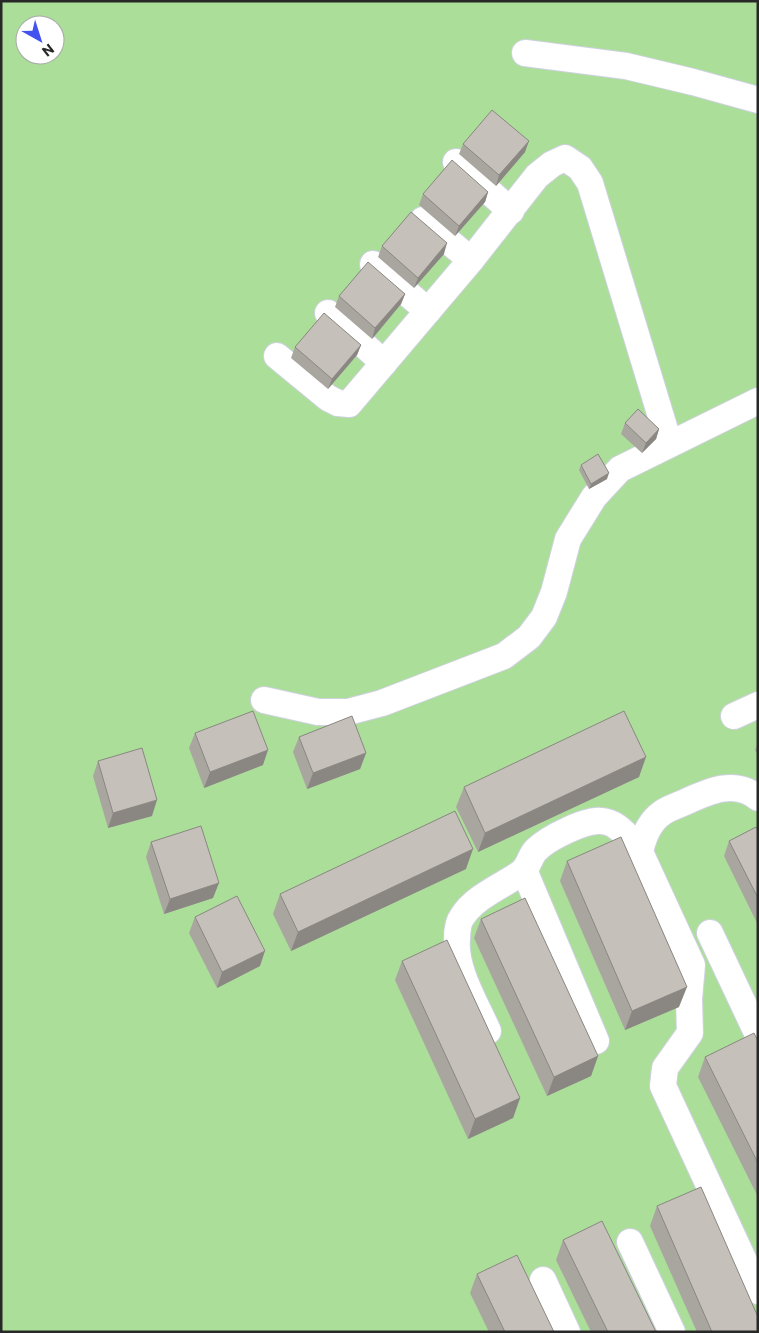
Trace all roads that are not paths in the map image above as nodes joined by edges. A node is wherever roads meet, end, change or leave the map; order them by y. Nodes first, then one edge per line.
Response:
1 (526, 53) dead end
2 (758, 100) edge
3 (456, 162) edge
4 (511, 210) junction
5 (423, 220) edge
6 (471, 260) junction
7 (373, 264) edge
8 (428, 311) junction
9 (328, 313) dead end
10 (277, 356) dead end
11 (384, 363) junction
12 (758, 401) edge
13 (669, 443) junction
14 (264, 700) dead end
15 (758, 705) edge
16 (734, 716) dead end
17 (758, 798) edge
18 (640, 852) junction
19 (524, 870) junction
20 (710, 933) dead end
21 (758, 1035) edge
22 (596, 1041) dead end
23 (497, 1051) edge
24 (630, 1242) dead end
25 (543, 1280) dead end
26 (758, 1291) edge
27 (566, 1332) edge
28 (672, 1332) edge

1 - 2 street
3 - 4 street
4 - 6 street
4 - 13 street
5 - 6 street
6 - 8 street
7 - 8 street
8 - 11 street
9 - 11 street
10 - 11 street
12 - 13 street
13 - 14 street
15 - 16 street
17 - 18 street
18 - 19 street
18 - 26 street
19 - 22 street
19 - 23 street
20 - 21 street
24 - 28 street
25 - 27 street

